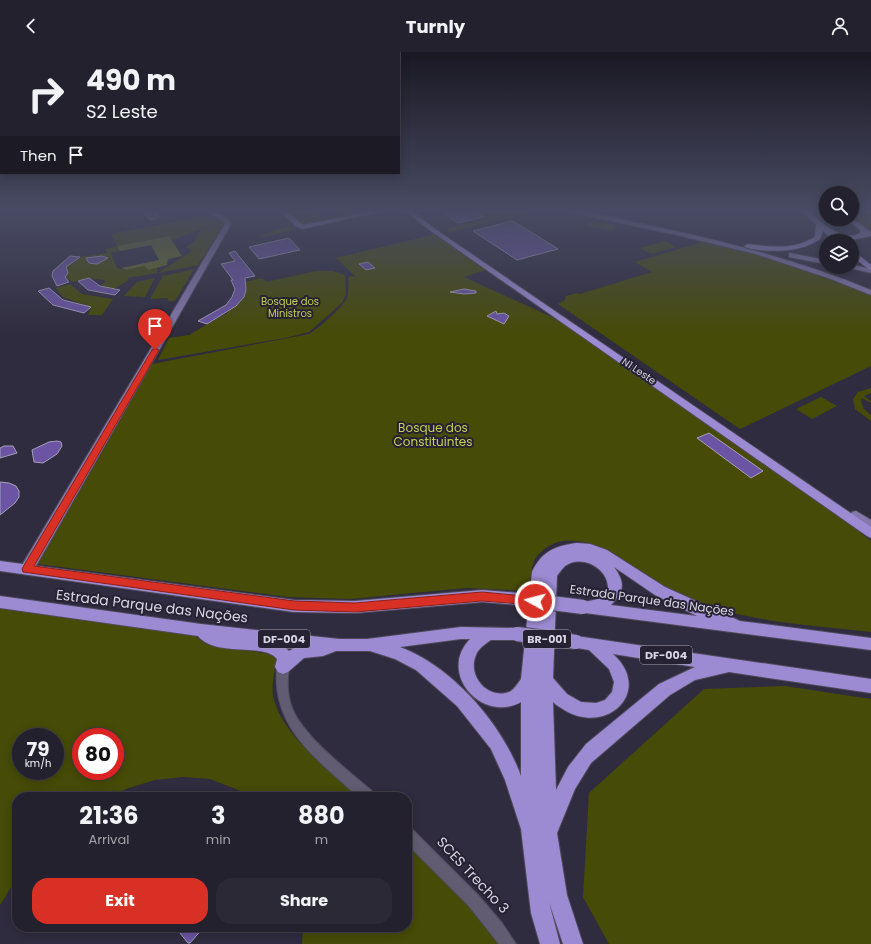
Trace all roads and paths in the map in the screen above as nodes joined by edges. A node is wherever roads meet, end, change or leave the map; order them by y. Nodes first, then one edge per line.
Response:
1 (212, 252) edge
2 (465, 252) edge
3 (472, 252) edge
4 (753, 252) edge
5 (775, 252) edge
6 (859, 259) edge
7 (819, 261) edge
8 (859, 268) edge
9 (870, 269) edge
10 (871, 293) edge
11 (852, 516) junction
12 (871, 525) edge
13 (871, 532) edge
14 (0, 566) edge
15 (27, 569) junction
16 (0, 602) edge
17 (584, 607) junction
18 (741, 628) junction
19 (202, 630) junction
20 (489, 633) junction
21 (871, 644) edge
22 (339, 645) junction
23 (367, 645) junction
24 (593, 645) junction
25 (739, 665) junction
26 (283, 667) junction
27 (537, 680) junction
28 (871, 686) edge
29 (363, 792) edge
30 (539, 833) junction
31 (412, 839) edge
32 (508, 944) edge
33 (550, 944) edge
34 (573, 944) edge

1 - 15 main road
2 - 11 highway, N1 Leste
3 - 11 highway, N1 Leste
4 - 10 main road
5 - 7 main road
6 - 9 highway
8 - 9 main road
11 - 12 main road, N1 Leste
11 - 13 highway
14 - 15 highway, Estrada Parque das Nações
15 - 17 highway, Estrada Parque das Nações, bridge
16 - 19 highway, Estrada Parque das Nações / DF-004
17 - 18 highway, Estrada Parque das Nações
17 - 27 highway, BR-001
18 - 21 highway, Estrada Parque das Nações
18 - 27 highway, BR-001
19 - 22 highway, Estrada Parque das Nações / DF-004
19 - 26 highway
20 - 23 highway, Estrada Parque das Nações / DF-004
20 - 24 highway, Estrada Parque das Nações / DF-004, bridge
20 - 27 highway
22 - 23 highway, Estrada Parque das Nações / DF-004
22 - 26 highway
23 - 30 highway, BR-001
24 - 25 highway, Estrada Parque das Nações / DF-004
24 - 27 highway
25 - 28 highway, Estrada Parque das Nações / DF-004
25 - 30 highway, BR-001
26 - 29 street
27 - 30 highway, BR-001
30 - 33 highway, BR-001
30 - 34 highway, BR-001
31 - 32 street, SCES Trecho 3

